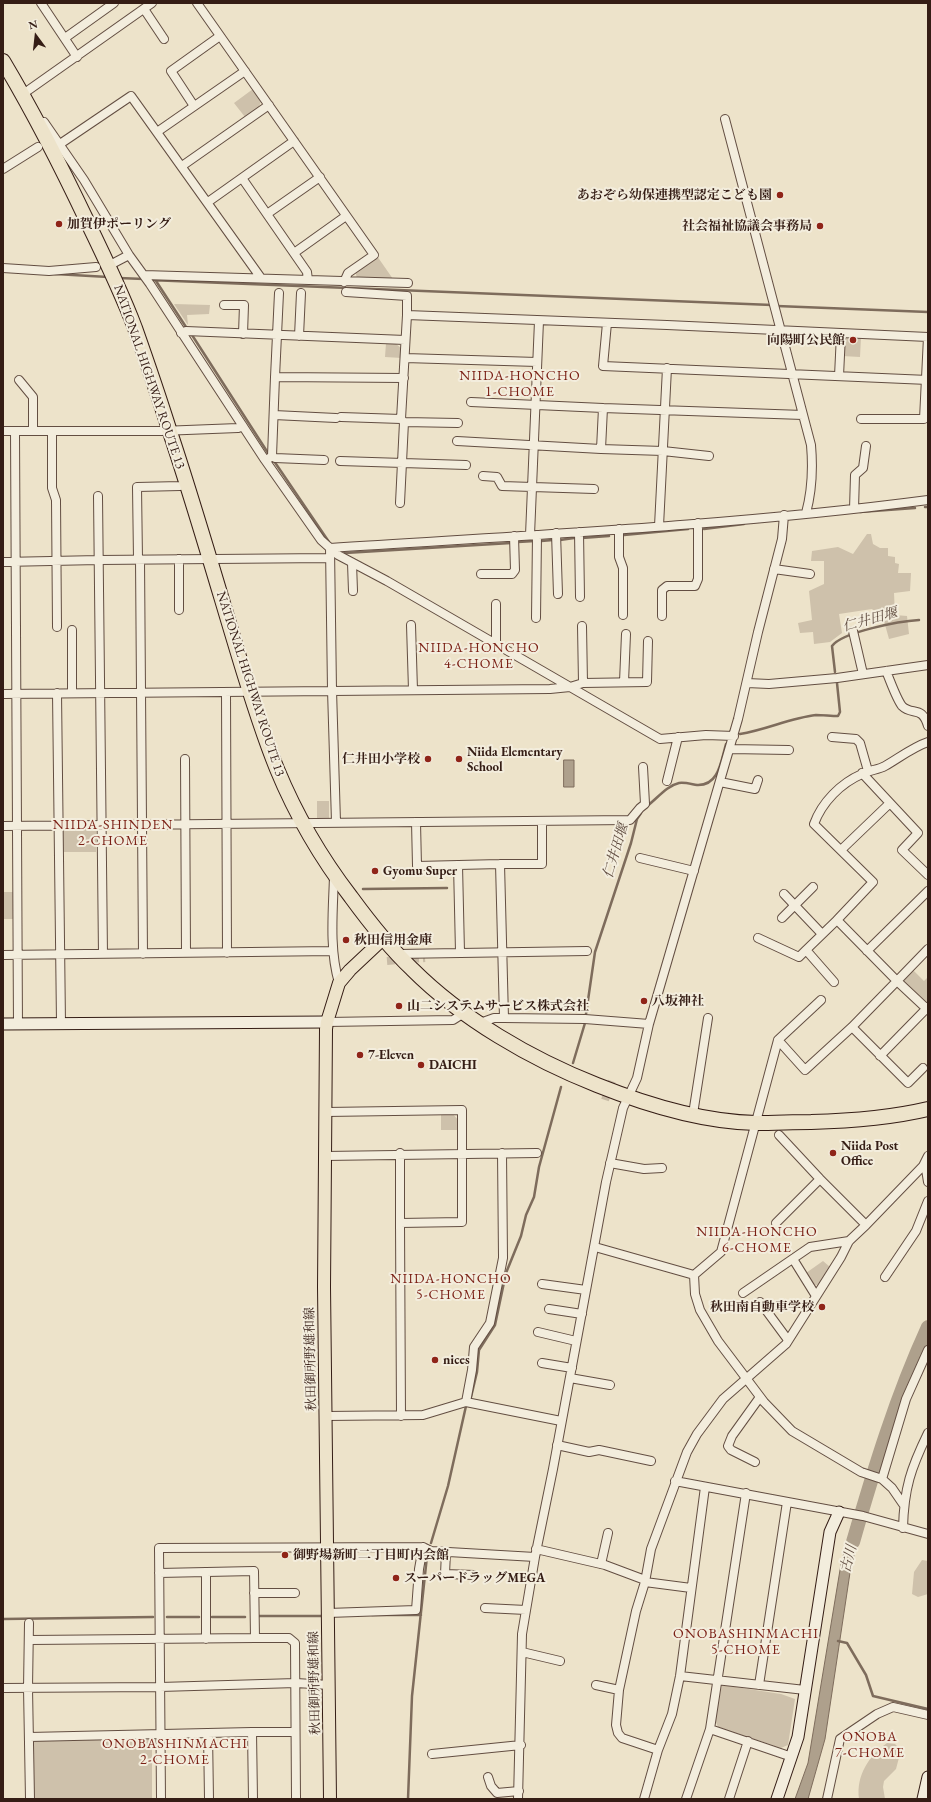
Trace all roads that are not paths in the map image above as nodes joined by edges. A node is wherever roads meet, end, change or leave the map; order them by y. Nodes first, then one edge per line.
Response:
1 (41, 3) edge
2 (114, 3) edge
3 (152, 3) edge
4 (197, 3) edge
5 (144, 9) junction
6 (220, 36) junction
7 (65, 38) junction
8 (164, 39) dead end
9 (77, 57) junction
10 (3, 61) edge
11 (245, 70) junction
12 (23, 94) junction
13 (269, 105) junction
14 (194, 106) junction
15 (725, 119) dead end
16 (157, 132) junction
17 (294, 141) junction
18 (60, 144) junction
19 (38, 147) dead end
20 (182, 166) junction
21 (3, 169) edge
22 (320, 177) junction
23 (242, 178) junction
24 (208, 202) junction
25 (267, 214) junction
26 (346, 216) junction
27 (294, 253) junction
28 (129, 255) junction
29 (3, 268) edge
30 (108, 272) junction
31 (144, 275) junction
32 (261, 278) junction
33 (308, 280) junction
34 (344, 282) junction
35 (408, 283) dead end
36 (346, 292) dead end
37 (279, 293) dead end
38 (301, 293) dead end
39 (224, 306) dead end
40 (407, 315) junction
41 (539, 321) junction
42 (607, 323) junction
43 (781, 331) junction
44 (181, 333) junction
45 (243, 334) junction
46 (841, 334) junction
47 (277, 335) junction
48 (299, 336) junction
49 (928, 338) edge
50 (405, 340) junction
51 (404, 358) junction
52 (537, 362) junction
53 (666, 368) junction
54 (793, 374) junction
55 (839, 376) junction
56 (275, 377) junction
57 (404, 378) junction
58 (19, 380) dead end
59 (927, 380) edge
60 (471, 402) dead end
61 (535, 406) junction
62 (603, 408) junction
63 (665, 411) junction
64 (803, 414) junction
65 (274, 415) junction
66 (926, 419) edge
67 (403, 420) junction
68 (861, 420) dead end
69 (458, 423) dead end
70 (244, 426) junction
71 (3, 431) edge
72 (15, 431) junction
73 (33, 431) junction
74 (52, 431) junction
75 (170, 431) junction
76 (457, 441) dead end
77 (534, 446) junction
78 (866, 446) dead end
79 (601, 449) junction
80 (663, 451) junction
81 (709, 456) dead end
82 (269, 458) junction
83 (324, 460) dead end
84 (340, 461) dead end
85 (402, 464) junction
86 (466, 465) dead end
87 (483, 476) dead end
88 (187, 484) junction
89 (532, 486) junction
90 (594, 489) dead end
91 (98, 496) dead end
92 (928, 500) edge
93 (400, 503) dead end
94 (854, 509) junction
95 (806, 513) junction
96 (784, 515) junction
97 (698, 523) junction
98 (659, 526) junction
99 (619, 529) junction
100 (579, 532) junction
101 (556, 533) junction
102 (534, 535) junction
103 (514, 536) junction
104 (330, 548) junction
105 (329, 558) junction
106 (139, 559) junction
107 (179, 559) junction
108 (210, 559) junction
109 (99, 560) junction
110 (57, 561) junction
111 (3, 562) edge
112 (14, 562) junction
113 (352, 563) junction
114 (774, 569) junction
115 (481, 574) dead end
116 (810, 574) dead end
117 (352, 591) dead end
118 (558, 594) dead end
119 (580, 597) dead end
120 (496, 604) dead end
121 (179, 610) dead end
122 (623, 615) dead end
123 (662, 616) dead end
124 (536, 618) dead end
125 (411, 625) dead end
126 (582, 626) dead end
127 (57, 627) dead end
128 (72, 630) dead end
129 (626, 634) dead end
130 (854, 634) dead end
131 (648, 642) dead end
132 (496, 644) junction
133 (928, 665) edge
134 (886, 671) junction
135 (863, 674) junction
136 (624, 682) junction
137 (582, 683) junction
138 (747, 683) junction
139 (570, 687) junction
140 (332, 690) junction
141 (413, 690) junction
142 (141, 692) junction
143 (226, 692) junction
144 (250, 692) junction
145 (57, 693) junction
146 (72, 693) junction
147 (99, 693) junction
148 (3, 694) edge
149 (16, 694) junction
150 (928, 726) edge
151 (734, 736) junction
152 (678, 737) junction
153 (832, 737) dead end
154 (928, 742) edge
155 (730, 749) junction
156 (789, 750) dead end
157 (185, 759) dead end
158 (643, 767) dead end
159 (865, 772) junction
160 (758, 780) dead end
161 (667, 781) dead end
162 (720, 782) junction
163 (890, 803) junction
164 (336, 822) junction
165 (416, 822) junction
166 (542, 822) junction
167 (303, 824) junction
168 (186, 825) junction
169 (226, 825) junction
170 (3, 826) edge
171 (17, 826) junction
172 (59, 826) junction
173 (101, 826) junction
174 (142, 826) junction
175 (841, 850) junction
176 (640, 858) dead end
177 (500, 864) junction
178 (458, 865) junction
179 (694, 870) junction
180 (928, 875) edge
181 (334, 876) junction
182 (814, 887) dead end
183 (928, 891) edge
184 (784, 894) dead end
185 (795, 905) junction
186 (782, 918) dead end
187 (837, 920) junction
188 (822, 934) junction
189 (758, 938) dead end
190 (383, 940) junction
191 (928, 949) edge
192 (806, 950) junction
193 (334, 951) junction
194 (501, 951) junction
195 (587, 951) dead end
196 (868, 951) junction
197 (460, 952) junction
198 (227, 953) junction
199 (103, 954) junction
200 (143, 954) junction
201 (186, 954) junction
202 (397, 954) junction
203 (18, 955) junction
204 (60, 955) junction
205 (3, 956) edge
206 (897, 981) junction
207 (834, 982) dead end
208 (339, 983) junction
209 (821, 1000) dead end
210 (927, 1009) edge
211 (464, 1013) junction
212 (504, 1018) junction
213 (708, 1018) dead end
214 (327, 1022) junction
215 (60, 1023) junction
216 (480, 1023) junction
217 (3, 1024) edge
218 (18, 1024) junction
219 (649, 1024) junction
220 (852, 1027) junction
221 (778, 1040) junction
222 (880, 1056) junction
223 (923, 1068) dead end
224 (628, 1097) junction
225 (928, 1109) edge
226 (326, 1112) junction
227 (694, 1114) junction
228 (755, 1123) junction
229 (779, 1134) dead end
230 (502, 1153) junction
231 (536, 1153) dead end
232 (400, 1154) junction
233 (462, 1154) junction
234 (325, 1156) junction
235 (926, 1160) edge
236 (610, 1163) junction
237 (662, 1168) dead end
238 (820, 1179) junction
239 (928, 1182) edge
240 (928, 1201) edge
241 (400, 1223) junction
242 (776, 1223) dead end
243 (866, 1225) junction
244 (849, 1241) junction
245 (595, 1247) junction
246 (793, 1260) junction
247 (694, 1275) junction
248 (885, 1277) dead end
249 (542, 1284) dead end
250 (586, 1290) junction
251 (743, 1293) dead end
252 (816, 1296) junction
253 (760, 1302) dead end
254 (549, 1309) dead end
255 (582, 1314) junction
256 (538, 1332) dead end
257 (788, 1340) junction
258 (576, 1341) junction
259 (928, 1350) edge
260 (542, 1364) dead end
261 (925, 1364) edge
262 (572, 1368) junction
263 (570, 1378) junction
264 (746, 1380) junction
265 (610, 1385) dead end
266 (760, 1397) junction
267 (466, 1402) junction
268 (326, 1416) junction
269 (401, 1416) junction
270 (561, 1421) junction
271 (928, 1433) edge
272 (557, 1445) junction
273 (651, 1461) dead end
274 (756, 1462) dead end
275 (880, 1478) junction
276 (675, 1481) junction
277 (705, 1487) junction
278 (746, 1493) junction
279 (787, 1502) junction
280 (903, 1504) junction
281 (843, 1513) junction
282 (903, 1528) junction
283 (608, 1533) dead end
284 (928, 1534) edge
285 (327, 1546) junction
286 (423, 1547) junction
287 (446, 1552) junction
288 (535, 1553) junction
289 (602, 1564) junction
290 (206, 1572) junction
291 (159, 1573) junction
292 (474, 1575) dead end
293 (645, 1581) junction
294 (691, 1588) junction
295 (254, 1593) junction
296 (295, 1593) dead end
297 (485, 1608) dead end
298 (526, 1610) junction
299 (328, 1613) junction
300 (29, 1623) dead end
301 (255, 1638) junction
302 (206, 1639) junction
303 (29, 1640) junction
304 (160, 1640) junction
305 (522, 1652) junction
306 (560, 1661) dead end
307 (680, 1676) junction
308 (718, 1680) junction
309 (296, 1683) junction
310 (329, 1685) junction
311 (596, 1685) dead end
312 (759, 1685) junction
313 (160, 1687) junction
314 (3, 1688) edge
315 (28, 1688) junction
316 (619, 1690) junction
317 (805, 1690) junction
318 (928, 1715) edge
319 (710, 1729) junction
320 (252, 1732) junction
321 (296, 1732) junction
322 (208, 1733) junction
323 (161, 1734) junction
324 (29, 1737) junction
325 (748, 1741) junction
326 (521, 1745) junction
327 (658, 1750) junction
328 (432, 1754) dead end
329 (792, 1757) junction
330 (488, 1777) dead end
331 (928, 1777) edge
332 (519, 1795) edge
333 (30, 1799) edge
334 (161, 1799) edge
335 (209, 1799) edge
336 (253, 1799) edge
337 (296, 1799) edge
338 (330, 1799) edge
339 (644, 1799) edge
340 (686, 1799) edge
341 (729, 1799) edge
342 (777, 1799) edge
343 (827, 1799) edge
344 (923, 1799) edge

1 - 7 street
2 - 7 street
3 - 5 street
4 - 6 street
5 - 8 street
5 - 9 street
6 - 11 street
6 - 14 street
7 - 9 street
9 - 12 street
10 - 12 highway, NATIONAL HIGHWAY ROUTE 13
11 - 13 street
11 - 14 street
12 - 18 street
12 - 30 highway, NATIONAL HIGHWAY ROUTE 13
13 - 17 street
13 - 20 street
14 - 16 street
15 - 43 street
16 - 18 street
16 - 20 street
17 - 22 street
17 - 23 street
18 - 28 street
19 - 21 street
20 - 24 street
22 - 25 street
22 - 26 street
23 - 24 street
23 - 25 street
24 - 32 street
25 - 27 street
26 - 27 street
26 - 34 street
27 - 33 street
28 - 30 street
28 - 31 street
29 - 30 street
30 - 75 highway, NATIONAL HIGHWAY ROUTE 13
31 - 32 street
31 - 44 street
32 - 33 street
33 - 34 street
34 - 35 street
36 - 40 street
37 - 47 street
38 - 48 street
39 - 45 street
40 - 41 street
40 - 50 street
41 - 42 street
41 - 52 street
42 - 43 street
42 - 53 street
43 - 46 street
43 - 54 street
44 - 45 street
44 - 70 street
45 - 47 street
46 - 49 street
46 - 55 street
47 - 48 street
47 - 56 street
48 - 50 street
49 - 59 street
50 - 51 street
51 - 52 street
51 - 57 street
52 - 61 street
53 - 54 street
53 - 63 street
54 - 55 street
54 - 64 street
55 - 59 street
56 - 57 street
56 - 65 street
57 - 67 street
58 - 73 street
59 - 66 street
60 - 61 street
61 - 62 street
61 - 77 street
62 - 63 street
62 - 79 street
63 - 64 street
63 - 80 street
64 - 95 street
65 - 67 street
65 - 82 street
66 - 68 street
67 - 69 street
67 - 85 street
70 - 75 street
70 - 82 street
71 - 72 street
72 - 73 street
72 - 112 street
73 - 74 street
74 - 75 street
74 - 110 street
75 - 88 highway, NATIONAL HIGHWAY ROUTE 13
76 - 77 street
77 - 79 street
77 - 89 street
78 - 94 street
79 - 80 street
80 - 81 street
80 - 98 street
82 - 83 street
82 - 104 street
84 - 85 street
85 - 86 street
85 - 93 street
87 - 89 street
88 - 106 street
88 - 108 highway, NATIONAL HIGHWAY ROUTE 13
89 - 90 street
89 - 102 street
91 - 109 street
92 - 94 street
94 - 95 street
95 - 96 street
96 - 97 street
96 - 114 street
97 - 98 street
97 - 123 street
98 - 99 street
99 - 100 street
99 - 122 street
100 - 101 street
100 - 119 street
101 - 102 street
101 - 118 street
102 - 103 street
102 - 124 street
103 - 104 street
103 - 115 street
104 - 105 street
104 - 113 street
105 - 108 street
105 - 140 street
106 - 107 street
106 - 109 street
106 - 142 street
107 - 108 street
107 - 121 street
108 - 144 highway, NATIONAL HIGHWAY ROUTE 13
109 - 110 street
109 - 147 street
110 - 112 street
110 - 127 street
111 - 112 street
112 - 149 street
113 - 117 street
113 - 132 street
114 - 116 street
114 - 138 street
120 - 132 street
125 - 141 street
126 - 137 street
128 - 146 street
129 - 136 street
130 - 135 street
131 - 136 street
132 - 139 street
133 - 134 street
134 - 135 street
134 - 150 street
135 - 138 street
136 - 137 street
137 - 139 street
138 - 151 street
139 - 141 street
139 - 152 street
140 - 141 street
140 - 144 street
140 - 164 street
142 - 143 street
142 - 147 street
142 - 174 street
143 - 144 street
143 - 169 street
144 - 167 highway, NATIONAL HIGHWAY ROUTE 13
145 - 146 street
145 - 149 street
145 - 172 street
146 - 147 street
147 - 173 street
148 - 149 street
149 - 171 street
151 - 152 street
151 - 155 street
152 - 161 street
153 - 159 street
154 - 159 street
155 - 156 street
155 - 162 street
157 - 168 street
158 - 166 street
159 - 163 street
159 - 175 street
160 - 162 street
162 - 179 street
163 - 175 street
163 - 180 street
164 - 165 street
164 - 167 street
165 - 166 street
165 - 178 street
166 - 177 street
167 - 169 street
167 - 181 highway, NATIONAL HIGHWAY ROUTE 13
168 - 169 street
168 - 174 street
168 - 201 street
169 - 198 street
170 - 171 street
171 - 172 street
171 - 203 street
172 - 173 street
172 - 204 street
173 - 174 street
173 - 199 street
174 - 200 street
175 - 187 street
176 - 179 street
177 - 178 street
177 - 194 street
178 - 197 street
179 - 219 street
181 - 190 highway, NATIONAL HIGHWAY ROUTE 13
181 - 193 street
182 - 185 street
183 - 196 street
184 - 185 street
185 - 186 street
185 - 188 street
187 - 188 street
187 - 196 street
188 - 192 street
189 - 192 street
190 - 202 highway, NATIONAL HIGHWAY ROUTE 13
190 - 208 main road, 秋田御所野雄和線
191 - 206 street
192 - 207 street
193 - 198 street
193 - 208 street
194 - 195 street
194 - 197 street
194 - 212 street
196 - 206 street
197 - 202 street
198 - 201 street
199 - 200 street
199 - 204 street
200 - 201 street
202 - 211 highway, NATIONAL HIGHWAY ROUTE 13
203 - 204 street
203 - 205 street
203 - 218 street
204 - 215 street
206 - 210 street
206 - 220 street
208 - 214 main road, 秋田御所野雄和線
209 - 221 street
210 - 222 street
211 - 214 street
211 - 216 highway, NATIONAL HIGHWAY ROUTE 13
212 - 216 street
212 - 219 street
213 - 227 street
214 - 215 street
214 - 226 main road, 秋田御所野雄和線
215 - 218 street
216 - 224 highway, NATIONAL HIGHWAY ROUTE 13
217 - 218 street
219 - 224 street
220 - 221 street
220 - 222 street
221 - 228 street
222 - 223 street
224 - 227 highway, NATIONAL HIGHWAY ROUTE 13
224 - 236 street
225 - 228 highway, NATIONAL HIGHWAY ROUTE 13
226 - 233 street
226 - 234 main road, 秋田御所野雄和線
227 - 228 highway, NATIONAL HIGHWAY ROUTE 13
228 - 247 street
229 - 238 street
230 - 231 street
230 - 233 street
230 - 267 street
232 - 233 street
232 - 234 street
232 - 241 street
233 - 241 street
234 - 268 main road, 秋田御所野雄和線
235 - 239 street
235 - 243 street
236 - 237 street
236 - 245 street
238 - 242 street
238 - 243 street
240 - 248 street
241 - 269 street
243 - 244 street
244 - 246 street
244 - 252 street
245 - 247 street
245 - 250 street
246 - 251 street
246 - 252 street
247 - 264 street
249 - 250 street
250 - 255 street
252 - 257 street
253 - 257 street
254 - 255 street
255 - 258 street
256 - 258 street
257 - 264 street
258 - 262 street
259 - 261 street
260 - 262 street
261 - 275 street
262 - 263 street
263 - 265 street
263 - 270 street
264 - 266 street
264 - 276 street
266 - 274 street
266 - 275 street
267 - 269 street
267 - 270 street
268 - 269 street
268 - 285 main road, 秋田御所野雄和線
270 - 272 street
271 - 280 street
272 - 273 street
272 - 288 street
275 - 280 street
276 - 277 street
276 - 293 street
277 - 278 street
277 - 294 street
278 - 279 street
278 - 308 street
279 - 281 street
279 - 312 street
280 - 282 street
281 - 282 street
281 - 317 street
282 - 284 street
283 - 289 street
285 - 286 street
285 - 291 street
285 - 299 main road, 秋田御所野雄和線
286 - 287 street
286 - 299 street
287 - 288 street
287 - 292 street
288 - 289 street
288 - 298 street
289 - 293 street
290 - 291 street
290 - 295 street
290 - 302 street
291 - 304 street
293 - 294 street
293 - 316 street
294 - 307 street
295 - 296 street
295 - 301 street
297 - 298 street
298 - 305 street
299 - 310 main road, 秋田御所野雄和線
300 - 303 street
301 - 302 street
301 - 309 street
302 - 304 street
303 - 304 street
303 - 315 street
304 - 313 street
305 - 306 street
305 - 326 street
307 - 308 street
307 - 327 street
308 - 312 street
308 - 319 street
309 - 310 street
309 - 313 street
309 - 321 street
310 - 338 main road, 秋田御所野雄和線
311 - 316 street
312 - 317 street
313 - 315 street
313 - 323 street
314 - 315 street
315 - 324 street
316 - 327 street
317 - 329 street
318 - 343 street
319 - 325 street
319 - 340 street
320 - 321 street
320 - 322 street
320 - 336 street
321 - 337 street
322 - 323 street
322 - 335 street
323 - 324 street
323 - 334 street
324 - 333 street
325 - 329 street
325 - 341 street
326 - 328 street
326 - 332 street
327 - 339 street
329 - 342 street
330 - 332 street
331 - 344 street

